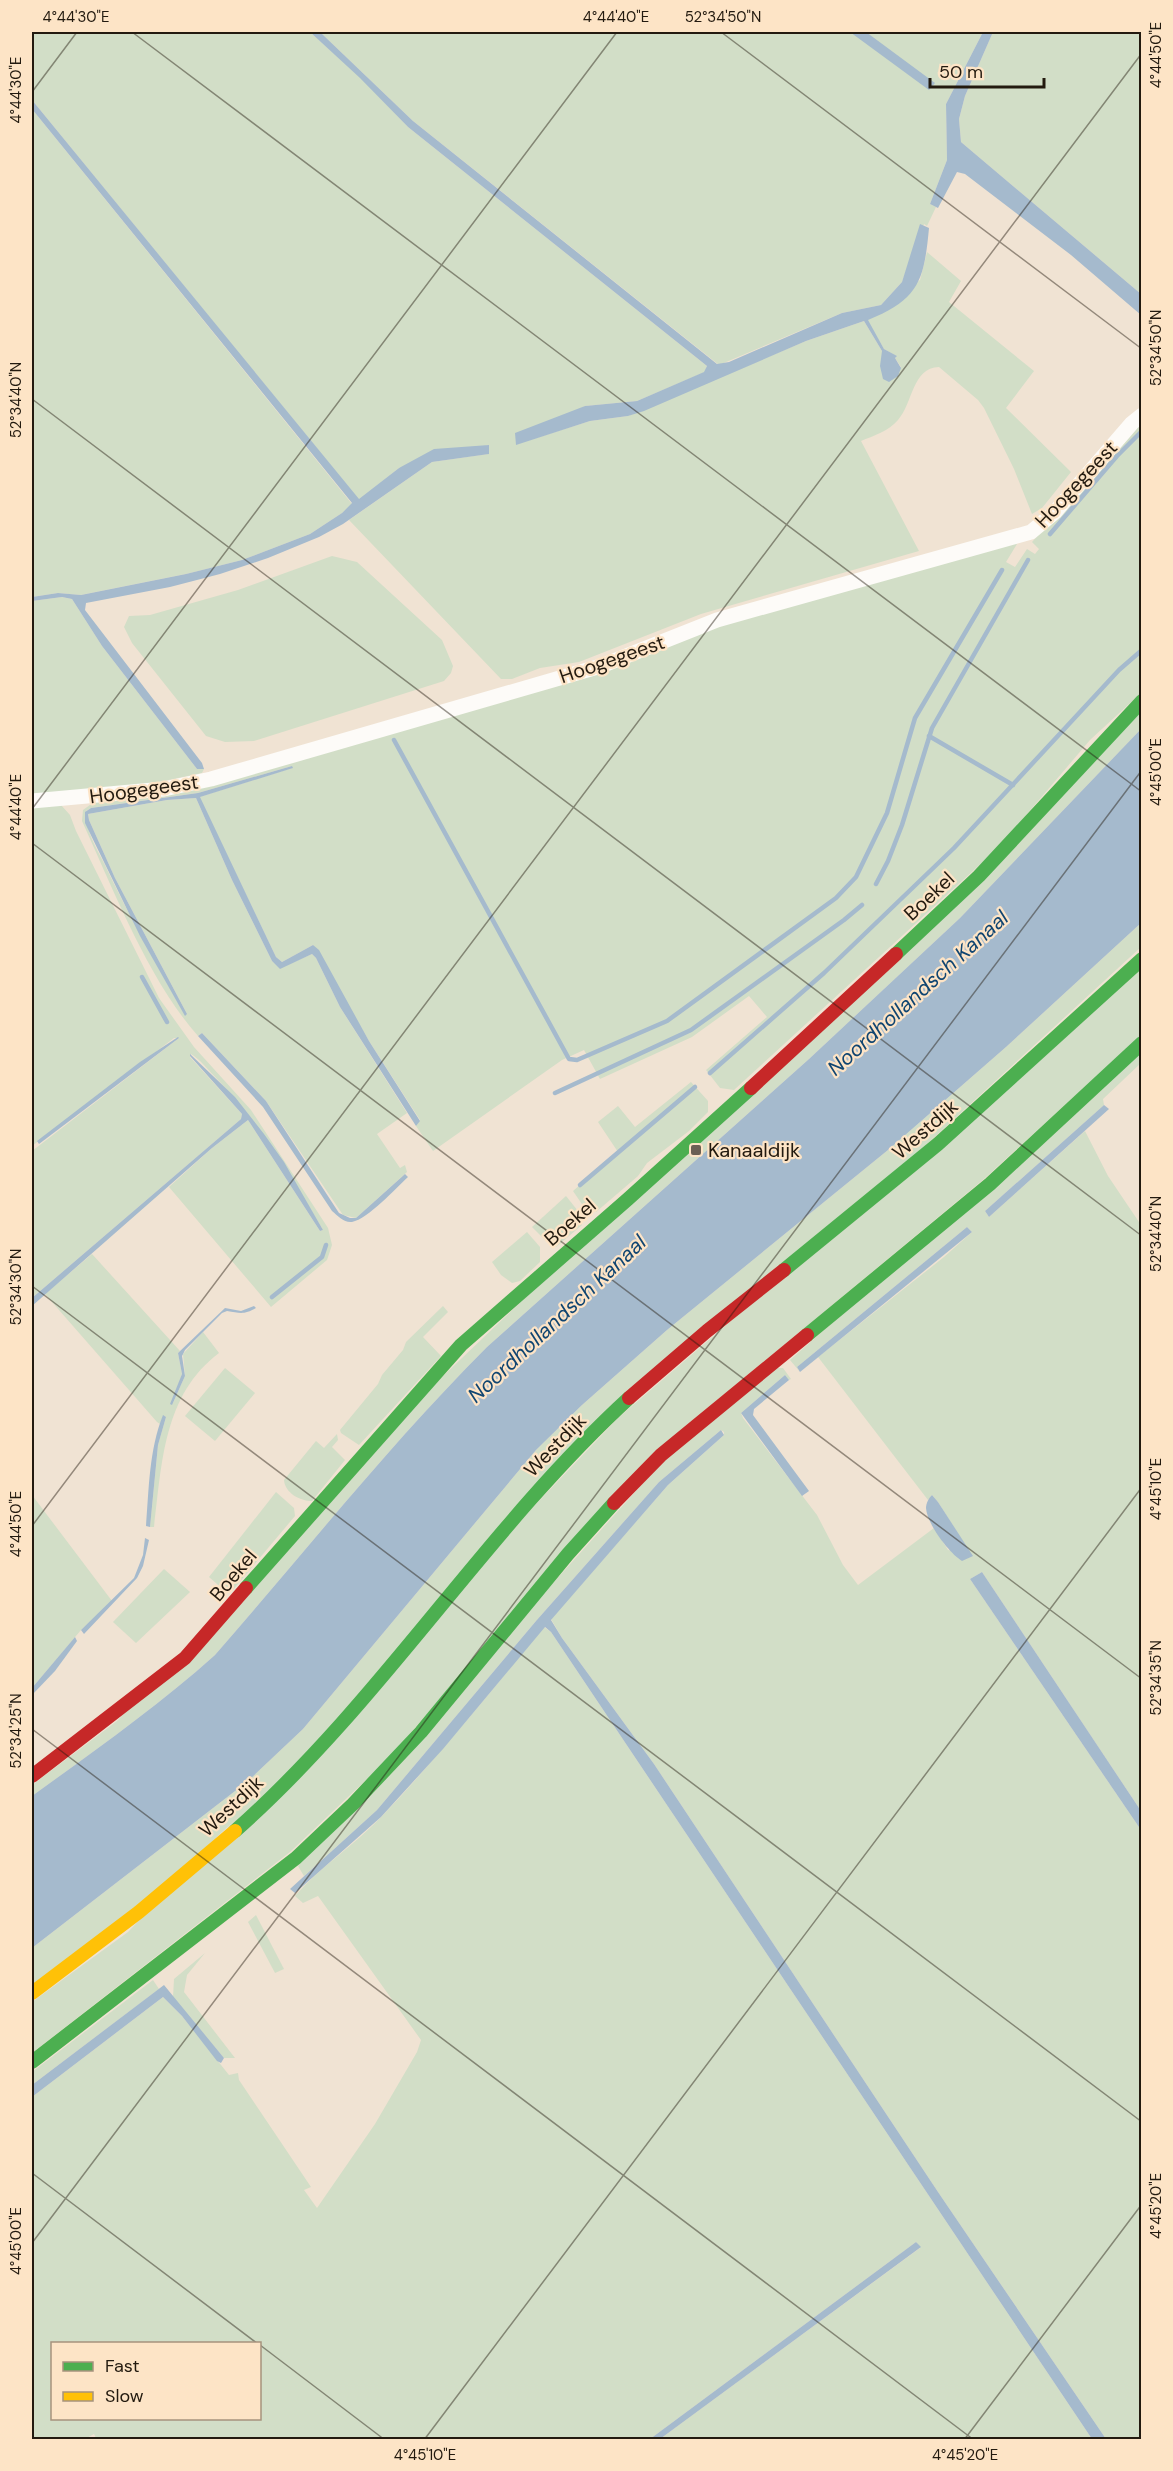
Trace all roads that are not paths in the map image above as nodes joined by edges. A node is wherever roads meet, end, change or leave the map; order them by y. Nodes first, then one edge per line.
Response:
1 (1142, 415) edge
2 (1142, 701) edge
3 (32, 801) edge
4 (1142, 959) edge
5 (1142, 1044) edge
6 (32, 1776) edge
7 (32, 1994) edge
8 (32, 2062) edge

1 - 3 street, Hoogegeest
2 - 6 street, Boekel
4 - 7 street, Westdijk
5 - 8 street

